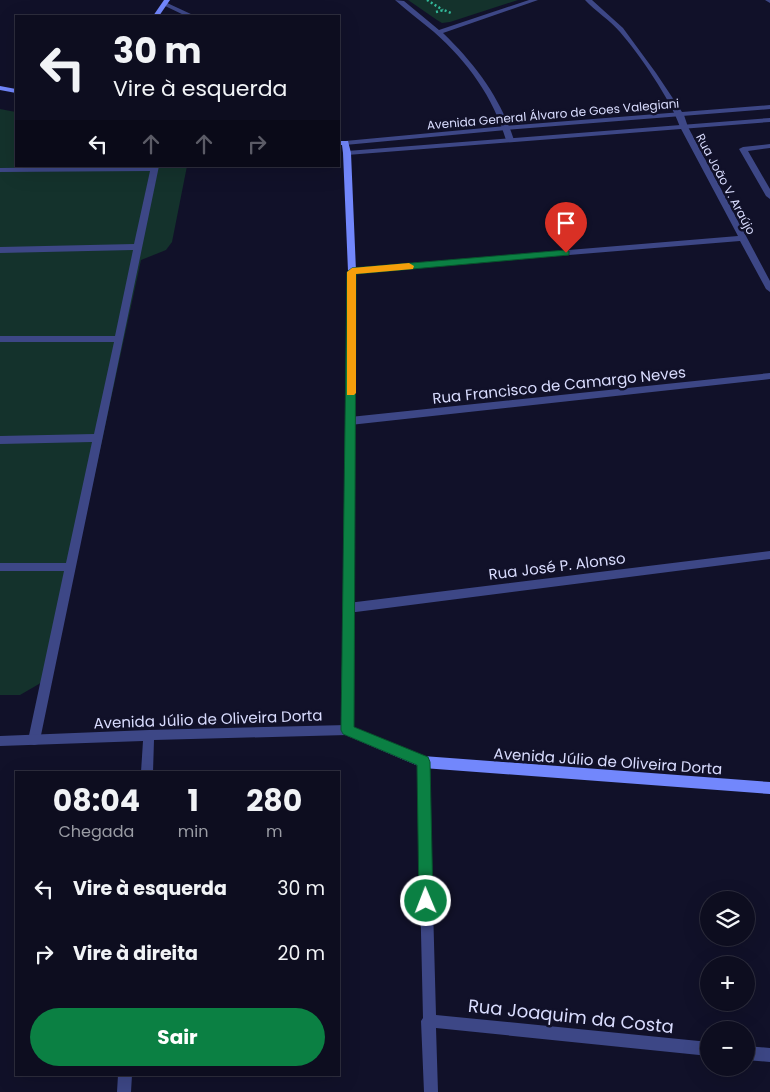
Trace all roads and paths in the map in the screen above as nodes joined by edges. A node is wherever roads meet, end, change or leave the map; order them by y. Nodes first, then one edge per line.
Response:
1 (398, 0) edge
2 (427, 0) edge
3 (535, 0) edge
4 (588, 0) edge
5 (166, 2) edge
6 (444, 10) dead end
7 (157, 15) edge
8 (189, 15) edge
9 (439, 32) junction
10 (0, 88) edge
11 (15, 91) edge
12 (770, 107) edge
13 (680, 115) junction
14 (770, 120) edge
15 (684, 127) junction
16 (506, 128) junction
17 (510, 140) junction
18 (342, 143) edge
19 (770, 146) edge
20 (343, 152) edge
21 (155, 168) edge
22 (0, 170) edge
23 (770, 196) edge
24 (741, 238) junction
25 (138, 247) junction
26 (0, 250) edge
27 (352, 272) junction
28 (770, 289) edge
29 (119, 339) junction
30 (0, 340) edge
31 (770, 376) edge
32 (350, 421) junction
33 (98, 438) junction
34 (0, 440) edge
35 (770, 555) edge
36 (0, 567) edge
37 (70, 567) junction
38 (348, 608) junction
39 (348, 730) junction
40 (149, 735) junction
41 (34, 740) junction
42 (0, 741) edge
43 (423, 762) junction
44 (147, 771) edge
45 (770, 788) edge
46 (428, 1021) junction
47 (700, 1048) edge
48 (755, 1054) edge
49 (770, 1055) edge
50 (125, 1076) edge
51 (124, 1092) edge
52 (431, 1092) edge

1 - 9 street
2 - 6 path
3 - 9 street
4 - 13 street, Rua João V. Araújo
5 - 7 main road
5 - 8 street
9 - 16 street
10 - 11 main road
12 - 13 street, Avenida General Álvaro de Goes Valegiani
13 - 15 street, Rua João V. Araújo
13 - 16 street, Avenida General Álvaro de Goes Valegiani
14 - 15 street, Avenida General Álvaro de Goes Valegiani
15 - 17 street, Avenida General Álvaro de Goes Valegiani
15 - 24 street, Rua João V. Araújo
16 - 17 street
16 - 18 street, Avenida General Álvaro de Goes Valegiani
17 - 20 street, Avenida General Álvaro de Goes Valegiani
18 - 20 main road
19 - 23 street
20 - 27 main road
21 - 22 street
21 - 25 street
24 - 27 street
24 - 28 street, Rua João V. Araújo
25 - 26 street
25 - 29 street
27 - 32 main road
29 - 30 street
29 - 33 street
31 - 32 street, Rua Francisco de Camargo Neves
32 - 38 main road
33 - 34 street
33 - 37 street
35 - 38 street, Rua José P. Alonso
36 - 37 street
37 - 41 street
38 - 39 main road
39 - 40 street, Avenida Júlio de Oliveira Dorta
39 - 43 main road, Avenida Júlio de Oliveira Dorta
40 - 41 street, Avenida Júlio de Oliveira Dorta
40 - 44 street
41 - 42 street, Avenida Júlio de Oliveira Dorta
43 - 45 main road, Avenida Júlio de Oliveira Dorta
43 - 46 street
46 - 47 street, Rua Joaquim da Costa
46 - 52 street
48 - 49 street
50 - 51 street

